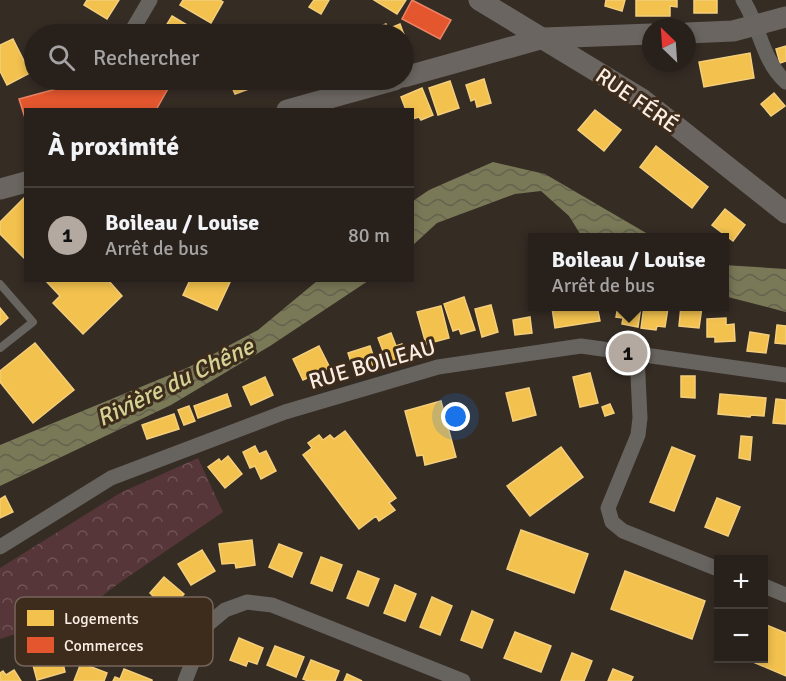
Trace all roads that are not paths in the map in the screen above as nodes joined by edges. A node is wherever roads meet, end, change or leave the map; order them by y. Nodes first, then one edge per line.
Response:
1 (150, 0) edge
2 (479, 0) edge
3 (743, 0) edge
4 (786, 16) edge
5 (136, 24) edge
6 (755, 26) junction
7 (696, 33) edge
8 (642, 34) edge
9 (544, 38) junction
10 (414, 74) edge
11 (786, 82) edge
12 (359, 90) edge
13 (294, 108) edge
14 (24, 183) edge
15 (0, 189) edge
16 (786, 213) edge
17 (0, 284) edge
18 (0, 348) edge
19 (637, 354) junction
20 (786, 375) edge
21 (0, 547) edge
22 (714, 566) edge
23 (768, 588) edge
24 (786, 595) edge
25 (213, 619) edge
26 (191, 666) edge
27 (185, 681) edge
28 (464, 681) edge

1 - 5 street
2 - 9 street, RUE FÉRÉ
3 - 6 street
4 - 6 street
6 - 7 street
6 - 11 street
8 - 9 street
9 - 10 street
9 - 16 street, RUE FÉRÉ
12 - 13 street
14 - 15 street
17 - 18 lane
19 - 20 street, RUE BOILEAU
19 - 21 street, RUE BOILEAU
19 - 22 street
23 - 24 street
25 - 28 street
26 - 27 street

